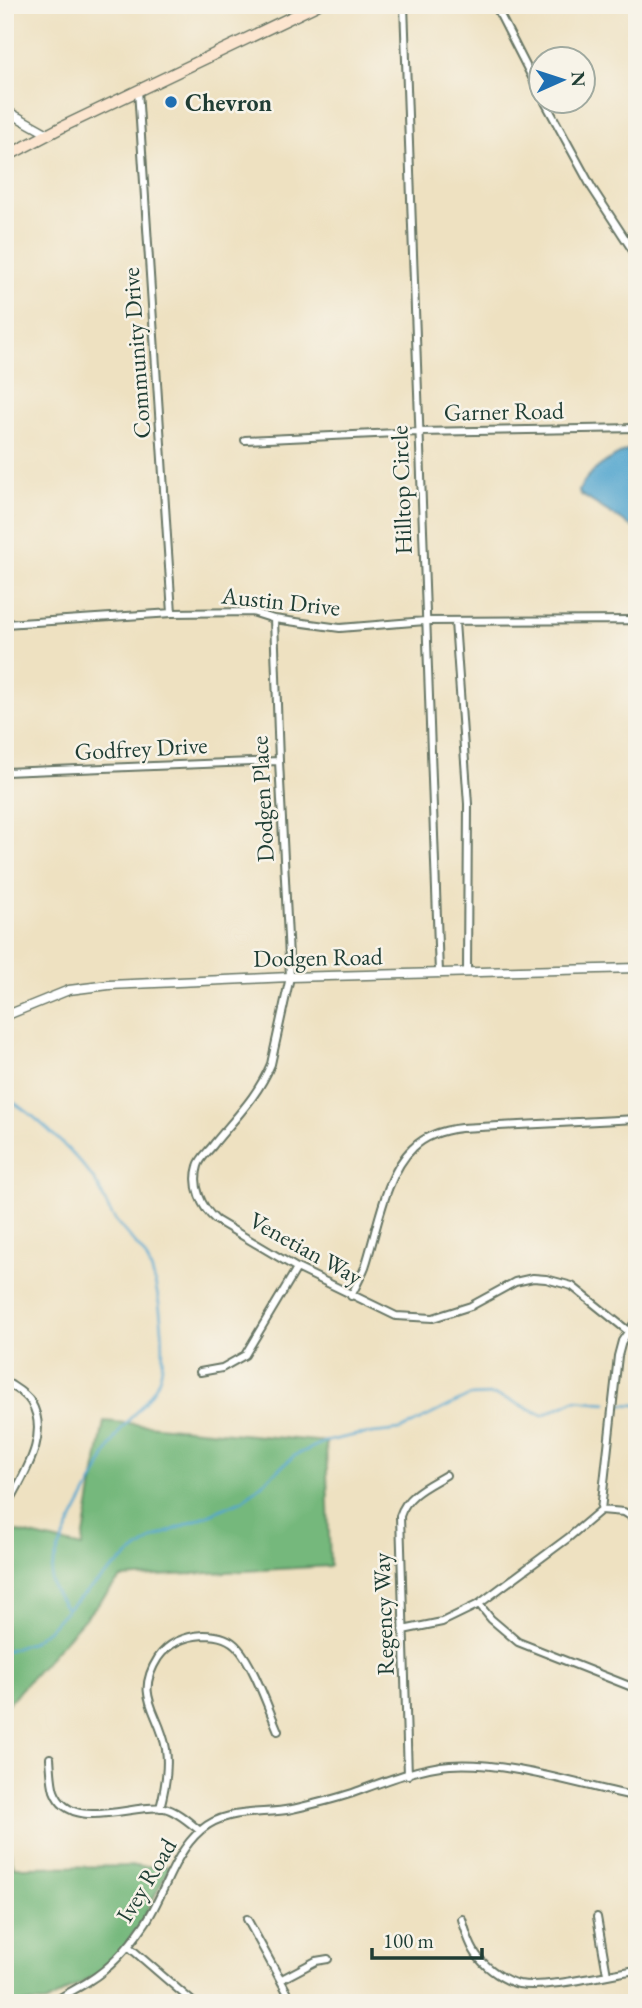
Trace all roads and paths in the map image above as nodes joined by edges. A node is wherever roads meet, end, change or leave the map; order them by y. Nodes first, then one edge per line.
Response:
1 (317, 5) edge
2 (404, 5) edge
3 (495, 5) edge
4 (526, 64) edge
5 (138, 90) junction
6 (5, 110) edge
7 (553, 116) edge
8 (48, 134) junction
9 (5, 157) edge
10 (634, 245) edge
11 (637, 257) edge
12 (637, 428) edge
13 (418, 432) junction
14 (245, 440) dead end
15 (172, 613) junction
16 (274, 619) junction
17 (636, 620) edge
18 (425, 621) junction
19 (455, 622) junction
20 (5, 624) edge
21 (637, 654) edge
22 (279, 761) junction
23 (5, 772) edge
24 (637, 968) edge
25 (467, 972) junction
26 (439, 973) junction
27 (290, 977) junction
28 (5, 1016) edge
29 (637, 1119) edge
30 (297, 1268) junction
31 (351, 1296) junction
32 (637, 1319) edge
33 (628, 1331) junction
34 (200, 1372) dead end
35 (5, 1381) edge
36 (446, 1475) dead end
37 (5, 1506) edge
38 (601, 1510) junction
39 (637, 1520) edge
40 (479, 1604) junction
41 (403, 1630) junction
42 (637, 1689) edge
43 (278, 1731) dead end
44 (50, 1758) dead end
45 (408, 1774) junction
46 (637, 1797) edge
47 (160, 1808) junction
48 (200, 1830) junction
49 (597, 1917) dead end
50 (247, 1919) dead end
51 (462, 1919) dead end
52 (128, 1946) junction
53 (328, 1959) dead end
54 (637, 1970) edge
55 (607, 1974) junction
56 (282, 1979) junction
57 (53, 2003) edge
58 (194, 2003) edge
59 (293, 2003) edge

1 - 5 main road
2 - 13 street, Hilltop Circle
3 - 4 street
5 - 8 main road
5 - 15 street, Community Drive
6 - 8 street
7 - 10 street
8 - 9 main road
10 - 11 street
12 - 13 street, Garner Road
13 - 14 street, Garner Road
13 - 18 street, Hilltop Circle
15 - 16 street, Austin Drive
15 - 20 street, Austin Drive
16 - 18 street, Austin Drive
16 - 22 street, Dodgen Place
17 - 19 street, Austin Drive
17 - 21 street
18 - 19 street, Austin Drive
18 - 26 street, Hilltop Circle
19 - 25 street
22 - 23 street, Godfrey Drive
22 - 27 street, Dodgen Place
24 - 25 street, Dodgen Road
25 - 26 street, Dodgen Road
26 - 27 street, Dodgen Road
27 - 28 street, Dodgen Road
27 - 30 street, Venetian Way
29 - 31 street
30 - 31 street, Venetian Way
30 - 34 street
31 - 33 street, Venetian Way
32 - 33 street
33 - 38 street
35 - 37 street
36 - 41 street, Regency Way
38 - 39 street
38 - 40 street
40 - 41 street
40 - 42 street
41 - 45 street, Regency Way
43 - 47 street
44 - 47 street
45 - 46 street, Ivey Road
45 - 48 street, Ivey Road
47 - 48 street
48 - 52 street, Ivey Road
49 - 55 street
50 - 56 street
51 - 55 street
52 - 57 street, Ivey Road
52 - 58 street
53 - 56 street
54 - 55 street
56 - 59 street

